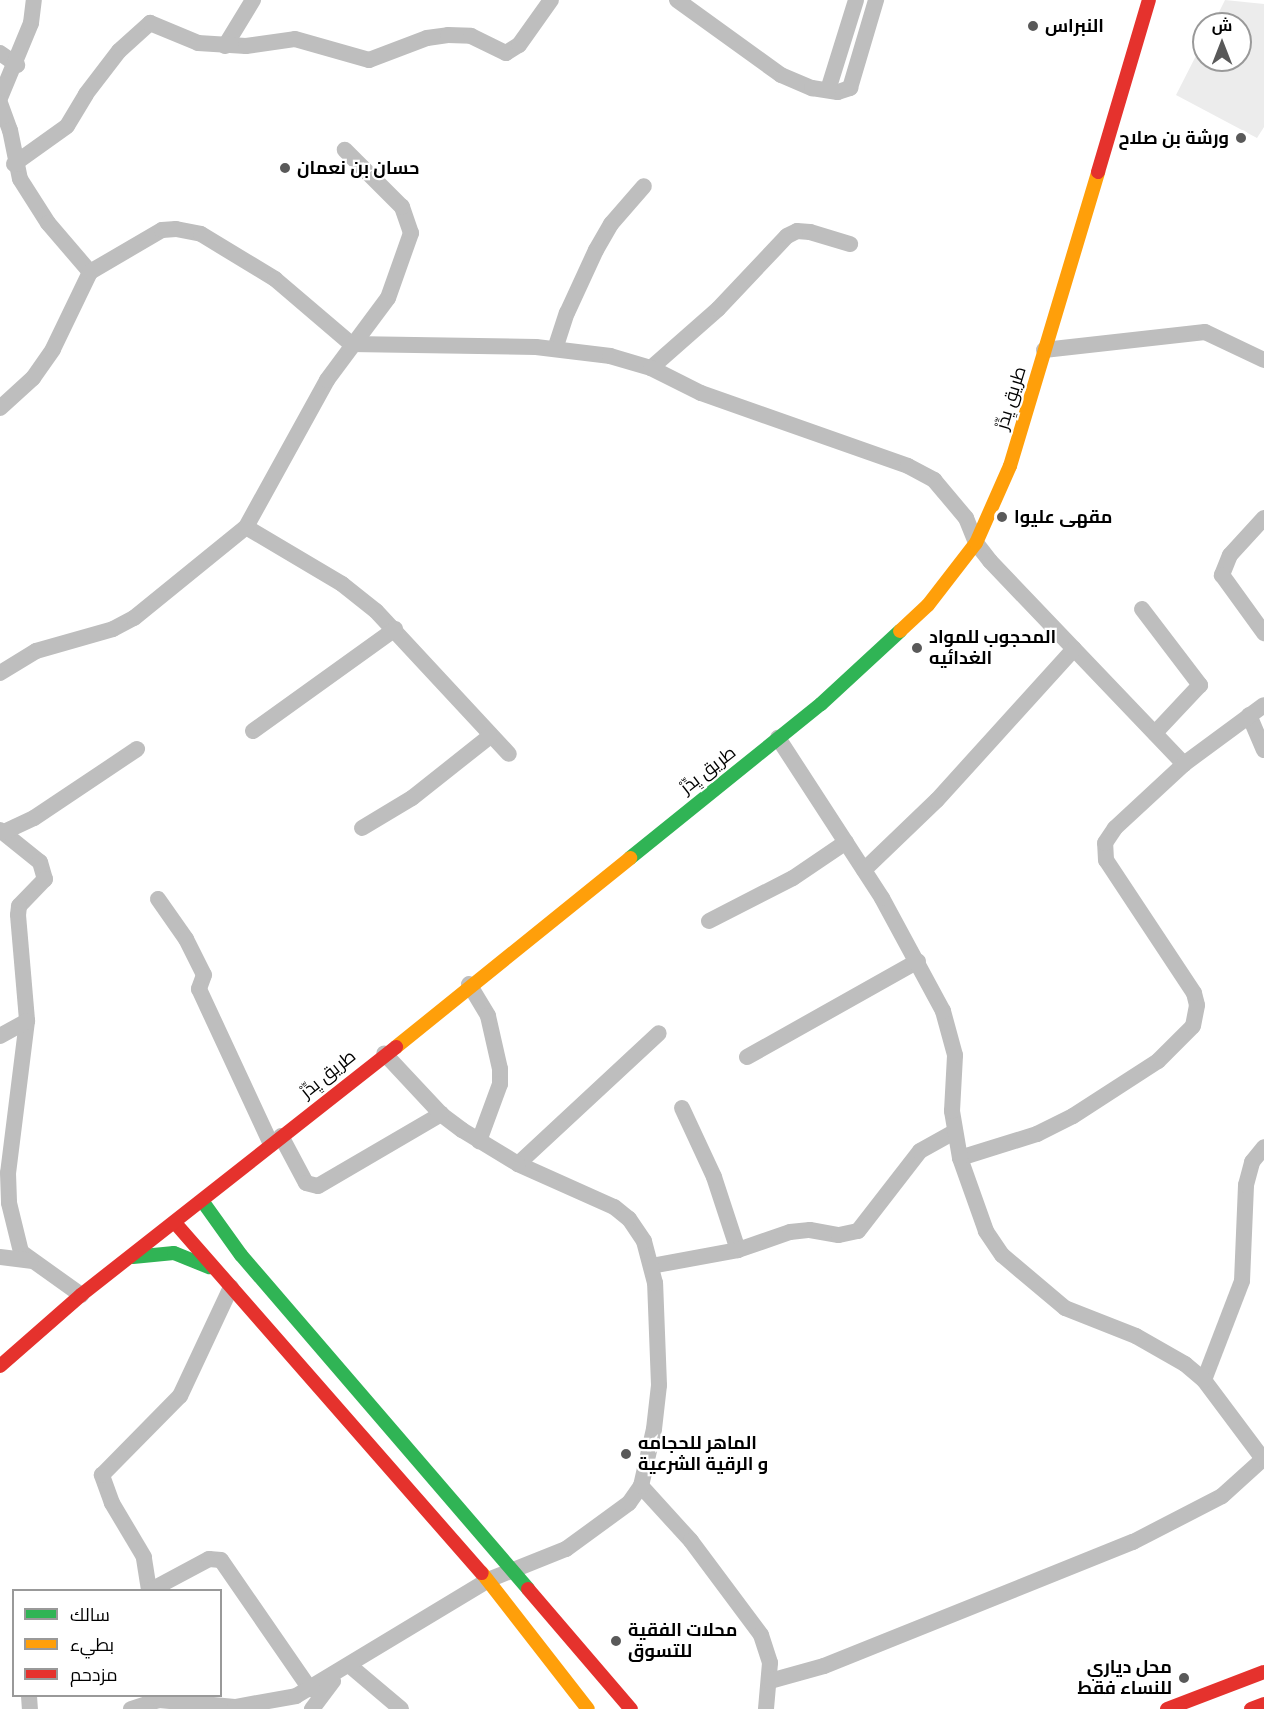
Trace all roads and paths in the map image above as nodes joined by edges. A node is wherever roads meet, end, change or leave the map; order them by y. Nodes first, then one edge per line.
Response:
1 (34, 0) edge
2 (253, 0) edge
3 (550, 0) edge
4 (677, 0) edge
5 (856, 0) edge
6 (876, 0) edge
7 (1149, 0) edge
8 (225, 46) junction
9 (0, 53) edge
10 (17, 65) junction
11 (828, 90) junction
12 (0, 98) edge
13 (0, 103) edge
14 (345, 150) dead end
15 (14, 164) junction
16 (644, 186) dead end
17 (850, 244) dead end
18 (90, 272) junction
19 (351, 344) junction
20 (555, 349) junction
21 (1044, 350) junction
22 (1264, 360) edge
23 (651, 368) junction
24 (0, 408) edge
25 (1264, 518) edge
26 (246, 527) junction
27 (976, 543) junction
28 (1142, 609) dead end
29 (395, 629) junction
30 (1264, 633) edge
31 (1074, 649) junction
32 (0, 673) edge
33 (1264, 705) edge
34 (1250, 715) junction
35 (253, 731) dead end
36 (1155, 733) junction
37 (489, 737) junction
38 (778, 738) junction
39 (137, 749) dead end
40 (1264, 750) edge
41 (509, 754) dead end
42 (1184, 764) junction
43 (362, 828) dead end
44 (2, 831) edge
45 (846, 842) junction
46 (864, 870) junction
47 (158, 899) dead end
48 (709, 921) dead end
49 (918, 961) junction
50 (469, 984) junction
51 (27, 1021) junction
52 (659, 1033) dead end
53 (0, 1036) edge
54 (384, 1053) junction
55 (747, 1058) dead end
56 (682, 1108) dead end
57 (441, 1114) junction
58 (954, 1132) junction
59 (276, 1140) junction
60 (479, 1141) junction
61 (1264, 1147) edge
62 (960, 1158) junction
63 (518, 1164) junction
64 (231, 1178) junction
65 (203, 1202) junction
66 (176, 1224) junction
67 (738, 1250) junction
68 (241, 1255) junction
69 (0, 1257) edge
70 (131, 1258) junction
71 (31, 1261) junction
72 (651, 1266) junction
73 (217, 1272) junction
74 (231, 1287) junction
75 (81, 1295) junction
76 (0, 1366) edge
77 (1204, 1380) junction
78 (1264, 1459) edge
79 (640, 1486) junction
80 (514, 1569) junction
81 (488, 1580) junction
82 (150, 1589) edge
83 (152, 1589) edge
84 (345, 1668) junction
85 (1264, 1672) edge
86 (770, 1681) junction
87 (310, 1689) junction
88 (159, 1698) edge
89 (1264, 1704) edge
90 (131, 1709) edge
91 (312, 1709) edge
92 (401, 1709) edge
93 (588, 1709) edge
94 (631, 1709) edge
95 (766, 1709) edge
96 (1167, 1709) edge
97 (1251, 1709) edge

1 - 10 street
2 - 8 street
3 - 8 street
4 - 11 street
5 - 11 street
6 - 11 street
7 - 21 street, طريق يِدِّرْ
8 - 15 street
9 - 10 street
10 - 12 street
13 - 15 street
14 - 19 street
15 - 18 street
16 - 20 street
17 - 23 street
18 - 19 street
18 - 24 street
19 - 20 street
19 - 26 street
20 - 23 street
21 - 22 street
21 - 27 street, طريق يِدِّرْ
23 - 27 street
25 - 30 street
26 - 29 street
26 - 32 street
27 - 31 street
27 - 38 street, طريق يِدِّرْ
28 - 36 street
29 - 35 street
29 - 37 street
31 - 36 street
31 - 46 street
33 - 34 street
34 - 40 street
34 - 42 street
36 - 42 street
37 - 41 street
37 - 43 street
38 - 45 street
38 - 50 street, طريق يِدِّرْ
39 - 44 street
42 - 62 street
44 - 51 street
45 - 46 street
45 - 48 street
46 - 49 street
47 - 59 street
49 - 55 street
49 - 58 street
50 - 54 street, طريق يِدِّرْ
50 - 60 street
51 - 53 street
51 - 71 street
52 - 63 street
54 - 57 street
54 - 59 street, طريق يِدِّرْ
56 - 67 street
57 - 59 street
57 - 60 street
58 - 62 street
58 - 67 street
59 - 64 street, طريق يِدِّرْ
60 - 63 street
61 - 77 street
62 - 77 street
63 - 72 street
64 - 65 street, طريق يِدِّرْ
64 - 68 street
65 - 66 street, طريق يِدِّرْ
65 - 68 street
66 - 70 street, طريق يِدِّرْ
66 - 73 street
67 - 72 street
68 - 80 street
69 - 71 street
70 - 73 street
70 - 75 street, طريق يِدِّرْ
71 - 75 street
72 - 79 street
73 - 74 street
74 - 81 street
74 - 82 street
75 - 76 street, طريق يِدِّرْ
77 - 78 street
78 - 86 street
79 - 80 street
79 - 86 street
80 - 81 street
80 - 94 street
81 - 84 street
81 - 93 street
83 - 87 street
84 - 87 street
84 - 91 street
84 - 92 street
85 - 96 street
86 - 95 street
87 - 88 street
88 - 90 street
89 - 97 street

